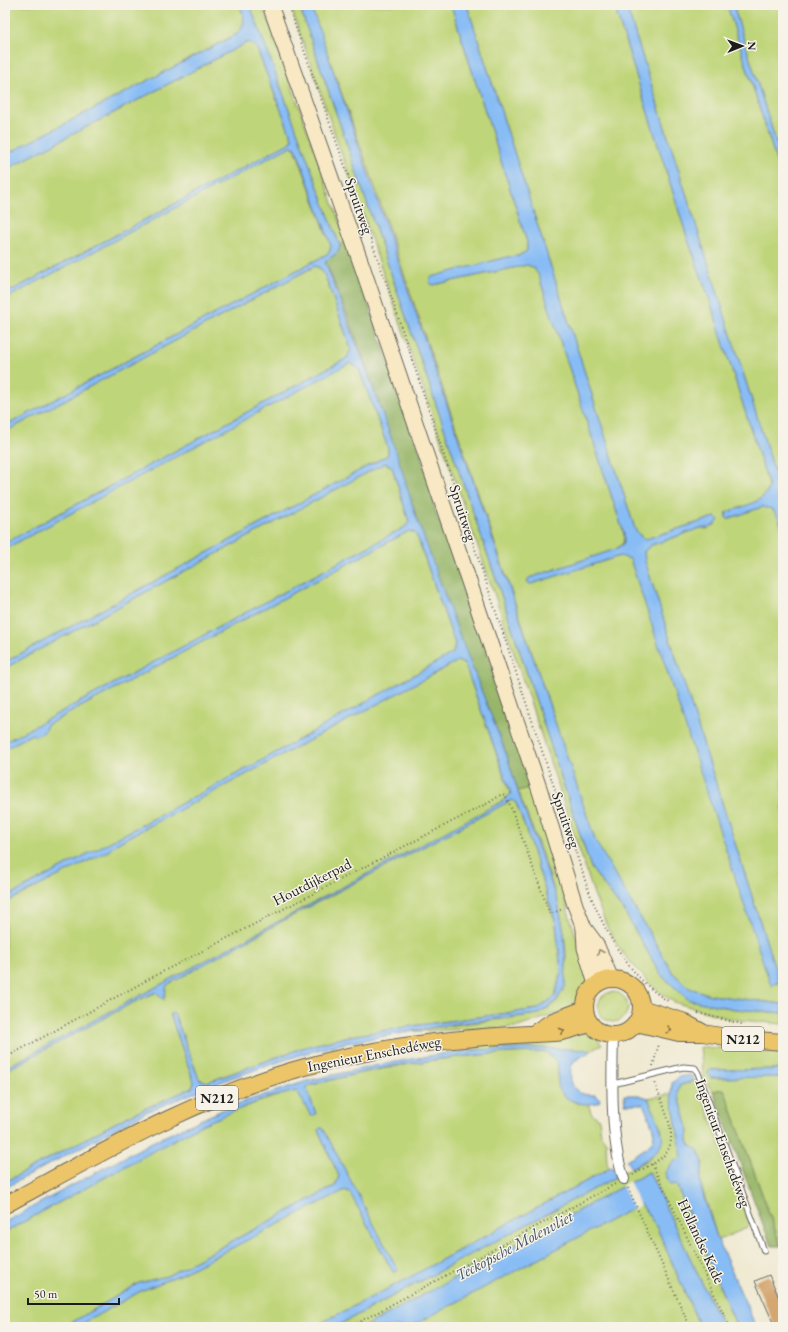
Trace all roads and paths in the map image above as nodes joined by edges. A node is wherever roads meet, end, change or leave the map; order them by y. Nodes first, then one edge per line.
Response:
1 (270, 5) edge
2 (288, 5) edge
3 (563, 909) dead end
4 (604, 981) junction
5 (669, 1002) dead end
6 (585, 1009) junction
7 (695, 1012) dead end
8 (639, 1015) junction
9 (591, 1024) junction
10 (743, 1024) dead end
11 (534, 1032) junction
12 (613, 1035) junction
13 (783, 1042) edge
14 (5, 1058) edge
15 (653, 1074) junction
16 (613, 1084) junction
17 (652, 1164) junction
18 (625, 1181) junction
19 (5, 1205) edge
20 (764, 1251) dead end
21 (350, 1327) edge
22 (690, 1327) edge
23 (730, 1327) edge

1 - 4 main road, Spruitweg
2 - 5 path, Spruitweg
3 - 14 path, Houtdijkerpad
4 - 6 main road
4 - 8 main road
6 - 9 main road
6 - 11 main road, Ingenieur Enschedéweg / N212
7 - 10 path
8 - 12 main road
8 - 13 main road, N212
11 -> 9 main road, Ingenieur Enschedéweg / N212
9 - 12 main road
11 - 19 main road, Ingenieur Enschedéweg / N212
12 - 16 street
15 - 16 lane, Ingenieur Enschedéweg
15 - 17 path
15 - 20 lane, Ingenieur Enschedéweg
16 - 18 street
17 - 18 path
17 - 23 path, Hollandse Kade
18 - 21 path
18 - 22 path

